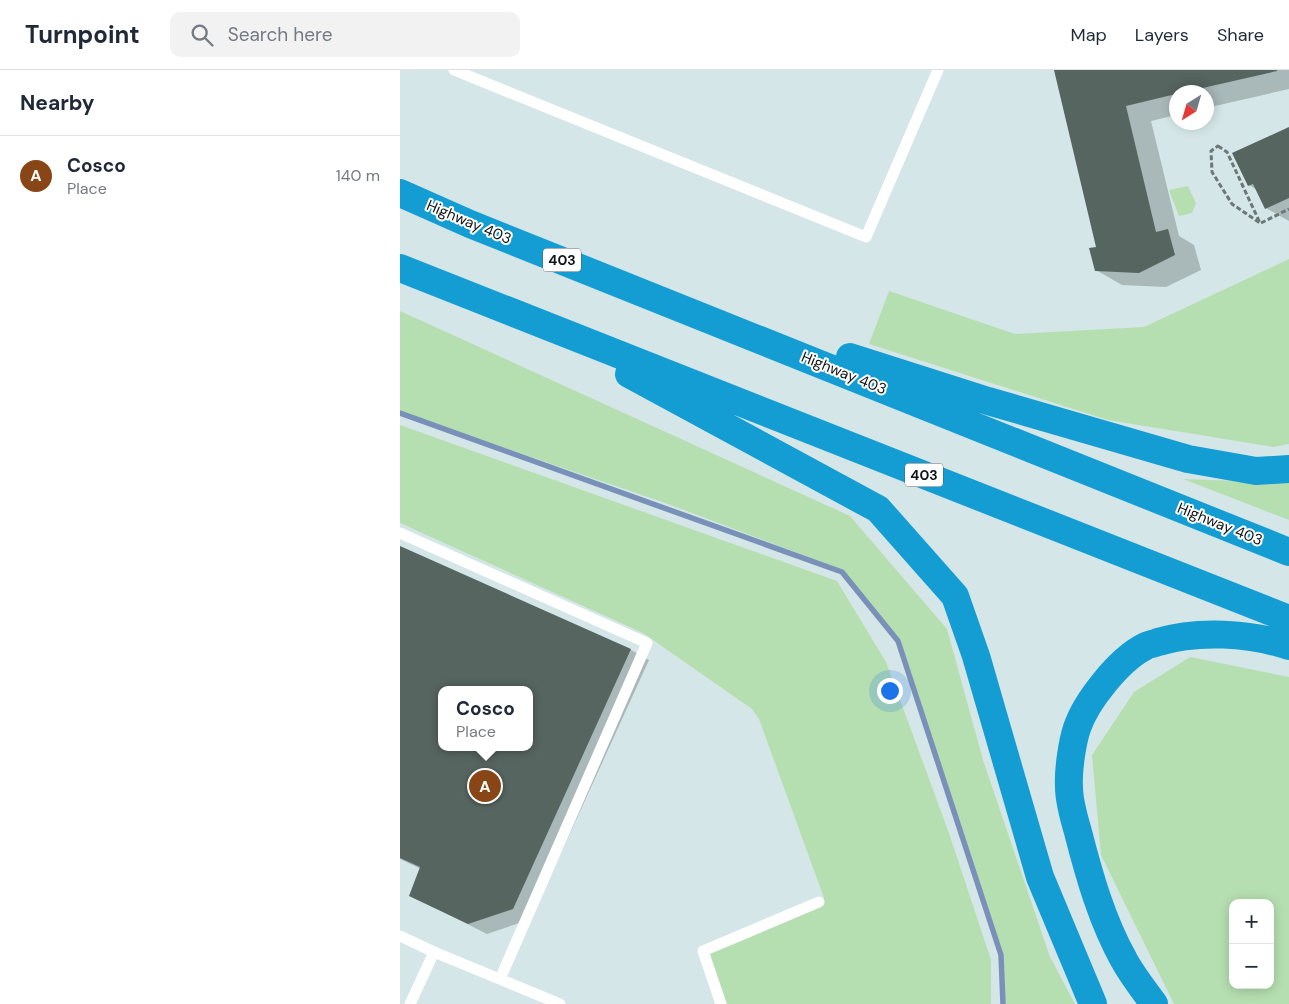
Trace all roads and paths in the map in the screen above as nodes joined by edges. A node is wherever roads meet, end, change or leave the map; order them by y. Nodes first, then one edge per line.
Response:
1 (454, 70) edge
2 (938, 70) edge
3 (477, 74) edge
4 (400, 193) edge
5 (1289, 209) edge
6 (1260, 223) junction
7 (400, 268) edge
8 (725, 325) junction
9 (560, 330) junction
10 (1289, 470) edge
11 (400, 533) edge
12 (1289, 552) edge
13 (1289, 619) edge
14 (1289, 646) edge
15 (819, 902) dead end
16 (400, 936) edge
17 (434, 952) junction
18 (500, 979) junction
19 (410, 1004) edge
20 (560, 1004) edge
21 (721, 1004) edge
22 (1093, 1004) edge
23 (1154, 1004) edge

1 - 3 lane
2 - 3 lane
4 - 8 highway, Highway 403 / 403
5 - 6 path
6 - 6 path
7 - 9 highway, 403
8 - 10 highway
8 - 12 highway, Highway 403 / 403
9 - 13 highway, 403
9 - 22 highway
11 - 18 lane
14 - 23 highway
15 - 21 lane
16 - 17 lane
17 - 18 lane
17 - 19 lane
18 - 20 lane

